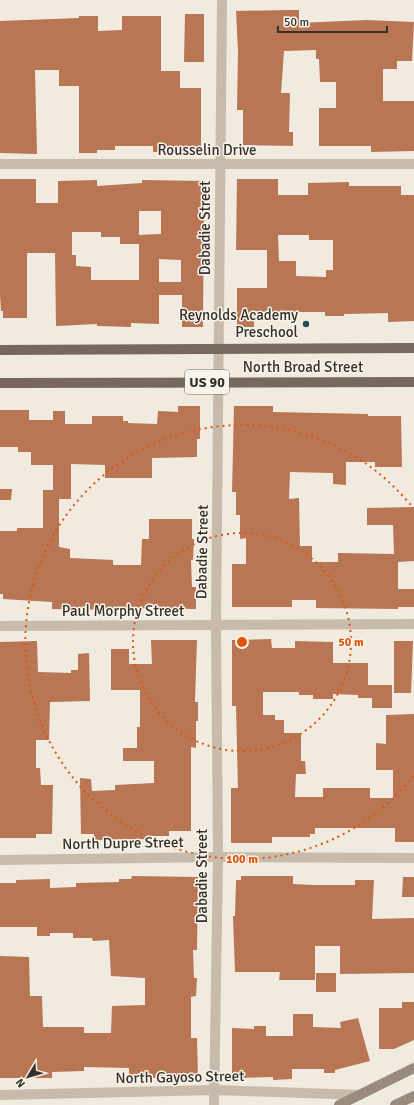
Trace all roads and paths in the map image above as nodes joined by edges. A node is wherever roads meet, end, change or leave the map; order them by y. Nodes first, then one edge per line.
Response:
1 (222, 0) edge
2 (0, 164) edge
3 (414, 164) edge
4 (221, 165) junction
5 (414, 348) edge
6 (220, 349) junction
7 (0, 350) edge
8 (219, 382) junction
9 (414, 382) edge
10 (0, 383) edge
11 (414, 624) edge
12 (216, 625) junction
13 (0, 626) edge
14 (218, 857) junction
15 (414, 858) edge
16 (0, 860) edge
17 (414, 1068) edge
18 (215, 1090) junction
19 (0, 1095) edge
20 (360, 1095) junction
21 (414, 1096) edge
22 (214, 1105) edge
23 (339, 1105) edge
24 (395, 1105) edge

1 - 4 street, Dabadie Street
2 - 4 street, Rousselin Drive
3 - 4 street, Rousselin Drive
4 - 6 street, Dabadie Street
5 - 6 main road, North Broad Street / US 90
6 - 7 main road, North Broad Street / US 90
6 - 8 street, Dabadie Street
8 - 9 main road, North Broad Street / US 90
8 - 10 main road, North Broad Street / US 90
8 - 12 street, Dabadie Street
11 - 12 street, Paul Morphy Street
12 - 13 street, Paul Morphy Street
12 - 14 street, Dabadie Street
14 - 15 street, North Dupre Street
14 - 16 street, North Dupre Street
14 - 18 street, Dabadie Street
17 - 20 main road
18 - 19 street, North Gayoso Street
18 - 20 street, North Gayoso Street
18 - 22 street, Dabadie Street
20 - 23 main road
21 - 24 main road

